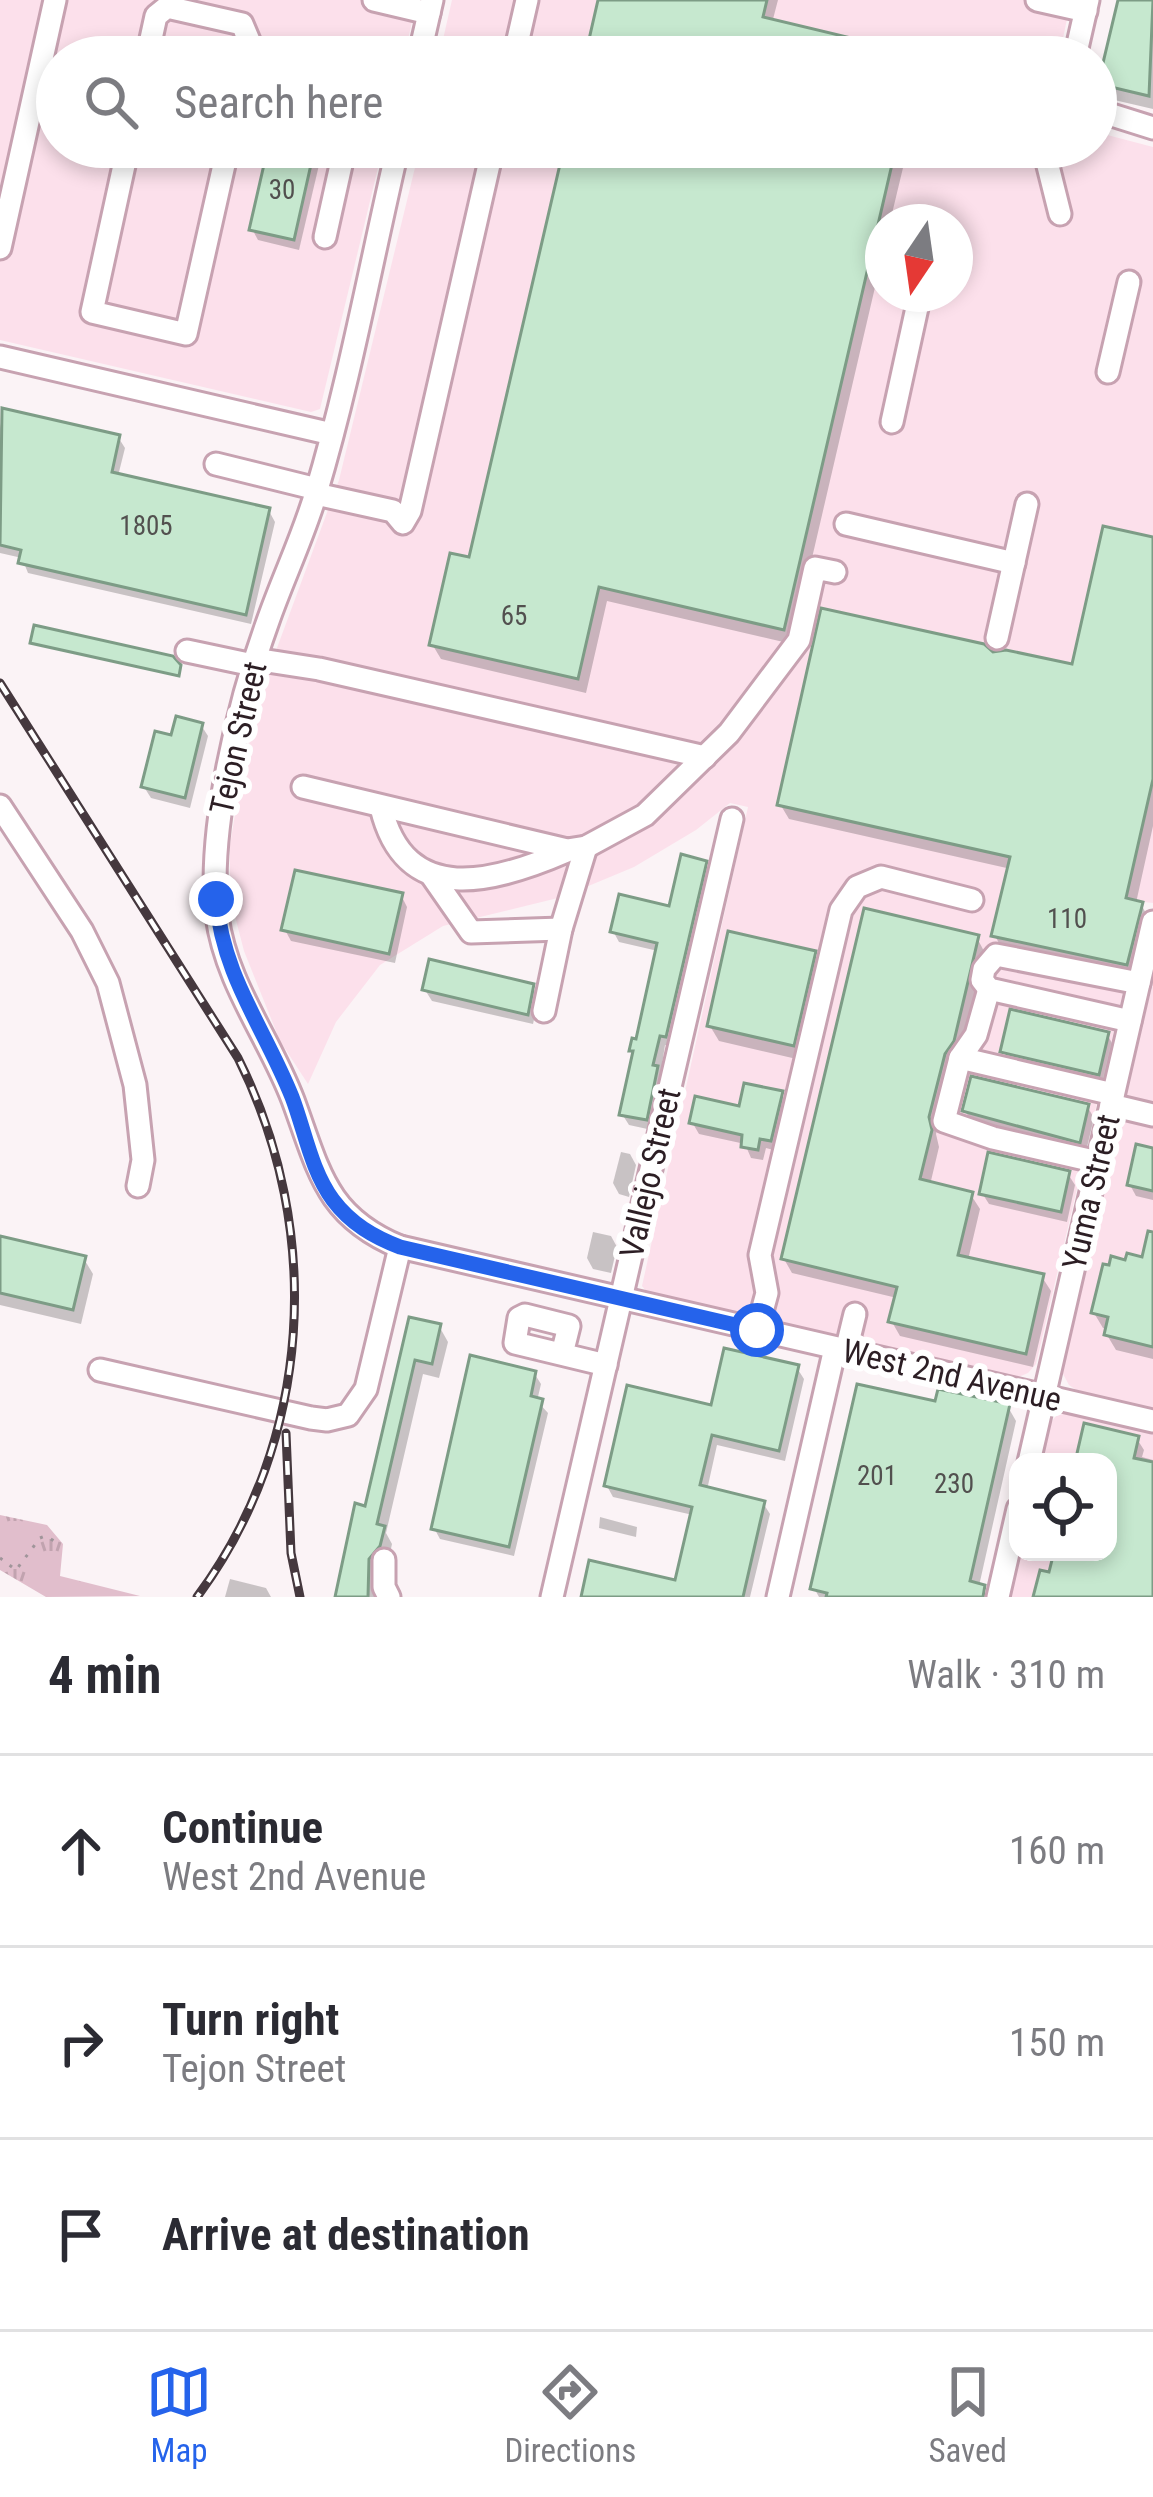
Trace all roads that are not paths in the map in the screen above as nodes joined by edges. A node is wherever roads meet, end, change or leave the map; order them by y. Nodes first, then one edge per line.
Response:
1 (55, 0) edge
2 (374, 0) edge
3 (527, 0) edge
4 (1037, 0) edge
5 (431, 6) edge
6 (1087, 6) edge
7 (47, 36) edge
8 (152, 36) edge
9 (247, 36) edge
10 (424, 36) edge
11 (519, 36) edge
12 (1080, 36) edge
13 (36, 86) edge
14 (1117, 117) edge
15 (1153, 128) edge
16 (123, 168) edge
17 (223, 168) edge
18 (341, 168) edge
19 (393, 168) edge
20 (488, 168) edge
21 (1048, 168) edge
22 (1060, 214) dead end
23 (326, 237) dead end
24 (0, 248) edge
25 (1129, 282) dead end
26 (916, 312) edge
27 (0, 357) edge
28 (1108, 372) dead end
29 (892, 422) dead end
30 (332, 434) junction
31 (216, 464) dead end
32 (316, 491) junction
33 (1027, 503) dead end
34 (846, 524) dead end
35 (1014, 563) junction
36 (835, 572) dead end
37 (997, 638) dead end
38 (187, 651) dead end
39 (254, 662) junction
40 (705, 757) junction
41 (303, 788) dead end
42 (0, 806) edge
43 (381, 808) junction
44 (732, 819) dead end
45 (577, 849) junction
46 (432, 876) junction
47 (972, 900) dead end
48 (1153, 922) edge
49 (561, 929) junction
50 (1150, 950) edge
51 (1139, 983) junction
52 (988, 989) junction
53 (544, 1011) dead end
54 (1130, 1021) junction
55 (960, 1058) junction
56 (1112, 1100) junction
57 (1153, 1115) edge
58 (1097, 1162) junction
59 (138, 1186) dead end
60 (400, 1247) junction
61 (621, 1299) junction
62 (855, 1314) dead end
63 (757, 1330) junction
64 (840, 1349) junction
65 (562, 1354) dead end
66 (606, 1365) junction
67 (100, 1370) dead end
68 (1044, 1396) junction
69 (1153, 1421) edge
70 (1031, 1453) edge
71 (1009, 1549) edge
72 (384, 1560) dead end
73 (389, 1597) edge
74 (552, 1597) edge
75 (778, 1597) edge
76 (998, 1597) edge

1 - 7 street
2 - 5 street
3 - 11 street
4 - 6 street
5 - 10 street
6 - 12 street
8 - 9 street
13 - 24 street
14 - 15 street
16 - 17 street
18 - 23 street
19 - 30 street, Tejon Street
20 - 32 street
21 - 22 street
25 - 28 street
26 - 29 street
27 - 30 street
30 - 32 street, Tejon Street
31 - 32 street
32 - 39 street, Tejon Street
33 - 35 street
34 - 35 street
35 - 37 street
36 - 40 street
38 - 39 street
39 - 40 street
39 - 60 street, Tejon Street
40 - 45 street
41 - 43 street
42 - 59 street
43 - 45 street
43 - 46 street
44 - 61 street, Vallejo Street
45 - 46 street
45 - 49 street
46 - 49 street
47 - 63 street
48 - 50 street, Yuma Street
49 - 53 street
50 - 51 street, Yuma Street
51 - 52 street
51 - 54 street, Yuma Street
52 - 54 street
52 - 55 street
54 - 56 street, Yuma Street
55 - 56 street
55 - 58 street
56 - 57 street
56 - 58 street, Yuma Street
58 - 68 street, Yuma Street
60 - 61 street, West 2nd Avenue
60 - 67 street
61 - 63 street, West 2nd Avenue
61 - 66 street, Vallejo Street
62 - 64 street
63 - 64 street, West 2nd Avenue
64 - 68 street, West 2nd Avenue
64 - 75 street
65 - 66 street
66 - 74 street, Vallejo Street
68 - 69 street, West 2nd Avenue
68 - 70 street, Yuma Street
71 - 76 street
72 - 73 street

